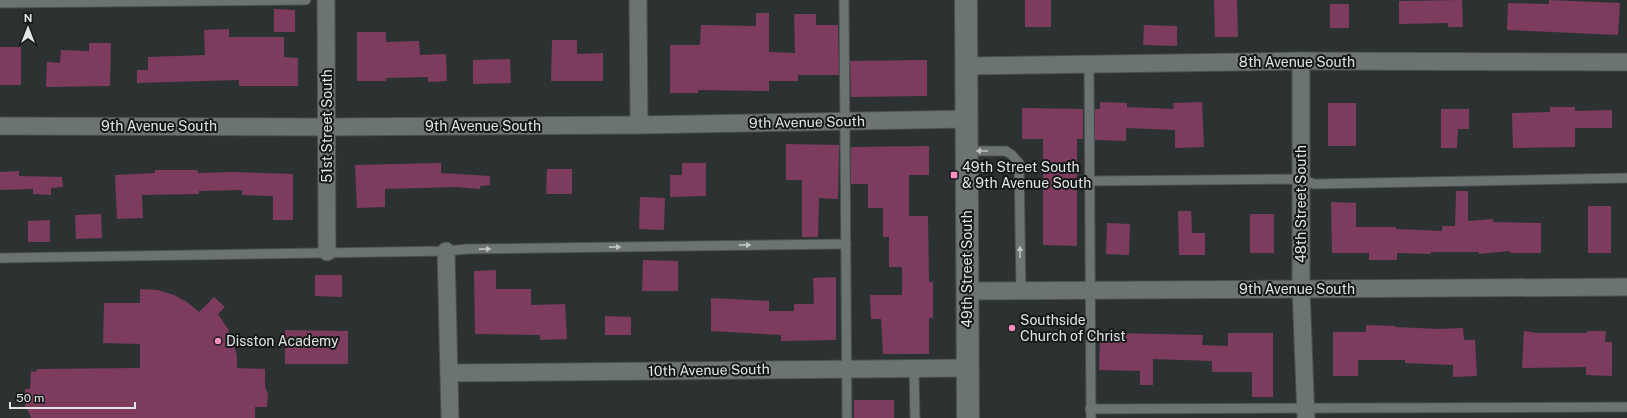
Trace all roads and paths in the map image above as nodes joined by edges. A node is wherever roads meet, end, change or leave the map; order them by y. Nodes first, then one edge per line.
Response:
1 (306, 0) edge
2 (326, 0) edge
3 (638, 0) edge
4 (844, 0) edge
5 (966, 0) edge
6 (0, 3) edge
7 (1301, 61) junction
8 (1627, 62) edge
9 (1089, 64) junction
10 (966, 66) junction
11 (967, 119) junction
12 (845, 121) junction
13 (639, 125) junction
14 (0, 126) edge
15 (327, 127) junction
16 (967, 151) junction
17 (1627, 178) edge
18 (1301, 179) junction
19 (1090, 181) junction
20 (846, 244) junction
21 (328, 252) junction
22 (446, 252) junction
23 (0, 258) edge
24 (1627, 287) edge
25 (1301, 289) junction
26 (1021, 290) junction
27 (1090, 290) junction
28 (968, 291) junction
29 (968, 368) junction
30 (847, 369) junction
31 (914, 369) junction
32 (449, 373) junction
33 (1627, 406) edge
34 (1306, 413) edge
35 (1090, 414) edge
36 (450, 418) edge
37 (847, 418) edge
38 (914, 418) edge
39 (968, 418) edge

1 - 6 lane
2 - 15 street, 51st Street South
3 - 13 street
4 - 12 lane
5 - 10 main road, 49th Street South
7 - 8 street, 8th Avenue South
7 - 9 street, 8th Avenue South
7 - 18 street, 48th Street South
9 - 10 street, 8th Avenue South
9 - 19 lane
10 - 11 main road, 49th Street South
11 - 12 street, 9th Avenue South
11 - 16 main road, 49th Street South
12 - 13 street, 9th Avenue South
12 - 20 lane
13 - 15 street, 9th Avenue South
14 - 15 street, 9th Avenue South
15 - 21 street, 51st Street South
26 -> 16 lane
16 - 28 main road, 49th Street South
17 - 18 lane
18 - 19 lane
18 - 25 street, 48th Street South
19 - 27 lane
22 -> 20 lane
20 - 30 lane
21 - 22 lane
21 - 23 lane
22 - 32 street
24 - 25 street, 9th Avenue South
25 - 27 street, 9th Avenue South
25 - 34 street, 48th Street South
26 - 27 street, 9th Avenue South
26 - 28 street, 9th Avenue South
27 - 35 lane
28 - 29 main road, 49th Street South
29 - 31 street, 10th Avenue South
29 - 39 main road, 49th Street South
30 - 31 street, 10th Avenue South
30 - 32 street, 10th Avenue South
30 - 37 lane
31 - 38 lane
32 - 36 street
33 - 34 lane
34 - 35 lane

